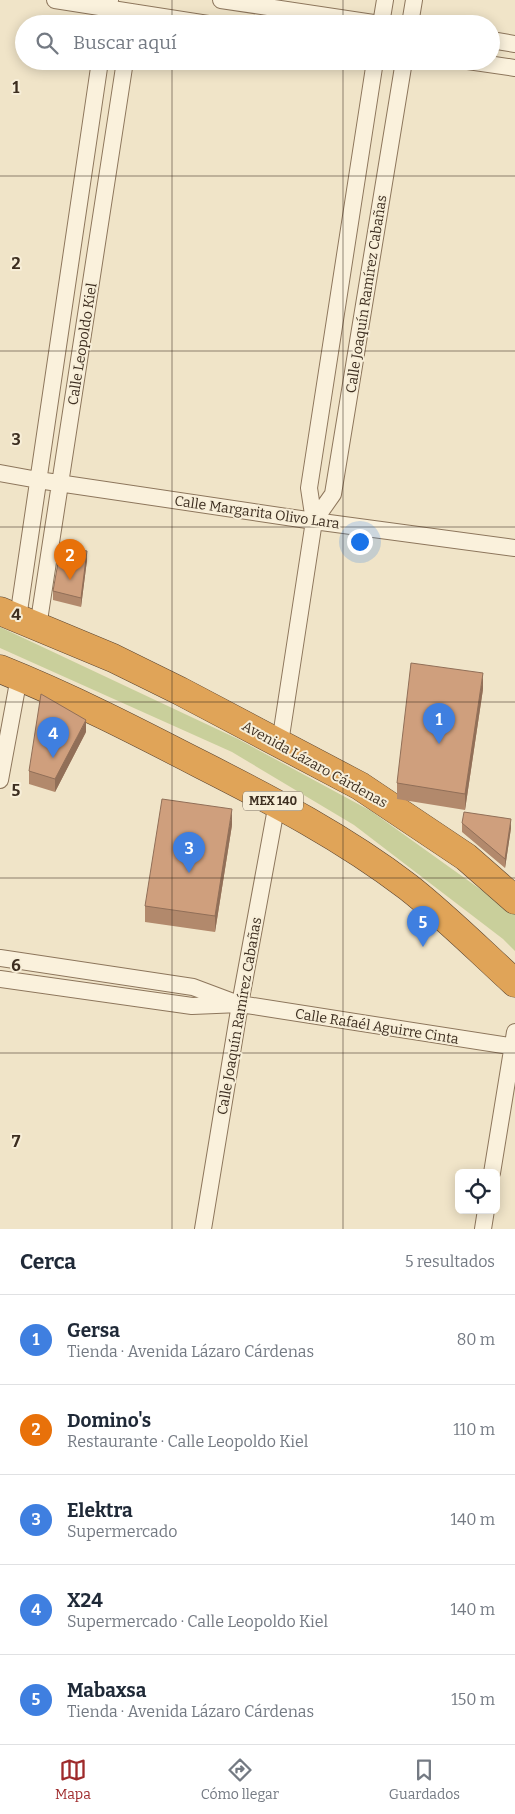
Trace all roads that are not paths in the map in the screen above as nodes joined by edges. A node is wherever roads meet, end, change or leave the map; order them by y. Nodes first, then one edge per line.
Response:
1 (55, 0) edge
2 (221, 0) edge
3 (385, 0) edge
4 (414, 0) edge
5 (108, 11) edge
6 (133, 12) edge
7 (152, 15) edge
8 (321, 15) edge
9 (382, 15) edge
10 (412, 15) edge
11 (500, 42) edge
12 (515, 44) edge
13 (500, 66) edge
14 (515, 68) edge
15 (99, 70) edge
16 (124, 70) edge
17 (374, 70) edge
18 (402, 70) edge
19 (354, 197) junction
20 (380, 202) junction
21 (330, 350) junction
22 (356, 353) junction
23 (0, 472) edge
24 (38, 480) junction
25 (60, 483) junction
26 (314, 521) junction
27 (515, 548) edge
28 (14, 621) edge
29 (0, 656) edge
30 (10, 673) edge
31 (83, 675) junction
32 (180, 691) junction
33 (153, 739) junction
34 (280, 743) junction
35 (0, 780) edge
36 (277, 803) junction
37 (515, 900) edge
38 (0, 958) edge
39 (0, 979) edge
40 (515, 983) edge
41 (240, 1004) junction
42 (514, 1042) edge
43 (493, 1169) edge
44 (485, 1214) edge
45 (202, 1229) edge
46 (483, 1229) edge

1 - 5 street
2 - 8 street
3 - 9 street
4 - 10 street
5 - 6 street
6 - 7 street
11 - 12 street
13 - 14 street
15 - 24 street, Calle Leopoldo Kiel
16 - 25 street, Calle Leopoldo Kiel
17 - 19 street, Calle Joaquín Ramírez Cabañas
18 - 20 street, Calle Joaquín Ramírez Cabañas
19 - 20 street
19 - 21 street, Calle Joaquín Ramírez Cabañas
20 - 22 street, Calle Joaquín Ramírez Cabañas
21 - 22 street
21 - 26 street, Calle Joaquín Ramírez Cabañas
22 - 26 street, Calle Joaquín Ramírez Cabañas
23 - 24 street, Calle Margarita Olivo Lara
24 - 25 street, Calle Margarita Olivo Lara
24 - 28 street, Calle Leopoldo Kiel
25 - 26 street, Calle Margarita Olivo Lara
25 - 28 street, Calle Leopoldo Kiel
26 - 27 street, Calle Margarita Olivo Lara
26 - 34 street, Calle Joaquín Ramírez Cabañas
28 - 31 highway, Avenida Lázaro Cárdenas / MEX 140
28 - 32 highway, Avenida Lázaro Cárdenas / MEX 140
29 - 31 highway, Avenida Lázaro Cárdenas / MEX 140
30 - 33 highway, Avenida Lázaro Cárdenas / MEX 140
30 - 35 street
31 - 32 highway, Avenida Lázaro Cárdenas / MEX 140
31 - 33 highway, Avenida Lázaro Cárdenas / MEX 140
32 - 34 highway, Avenida Lázaro Cárdenas / MEX 140
33 - 36 highway, Avenida Lázaro Cárdenas / MEX 140
34 - 37 highway, Avenida Lázaro Cárdenas / MEX 140
36 - 40 highway, Avenida Lázaro Cárdenas / MEX 140
36 - 41 street, Calle Joaquín Ramírez Cabañas
38 - 41 street, Calle Rafaél Aguirre Cinta
39 - 41 street, Calle Rafaél Aguirre Cinta
41 - 42 street, Calle Rafaél Aguirre Cinta
41 - 45 street, Calle Joaquín Ramírez Cabañas
42 - 43 street
44 - 46 street

